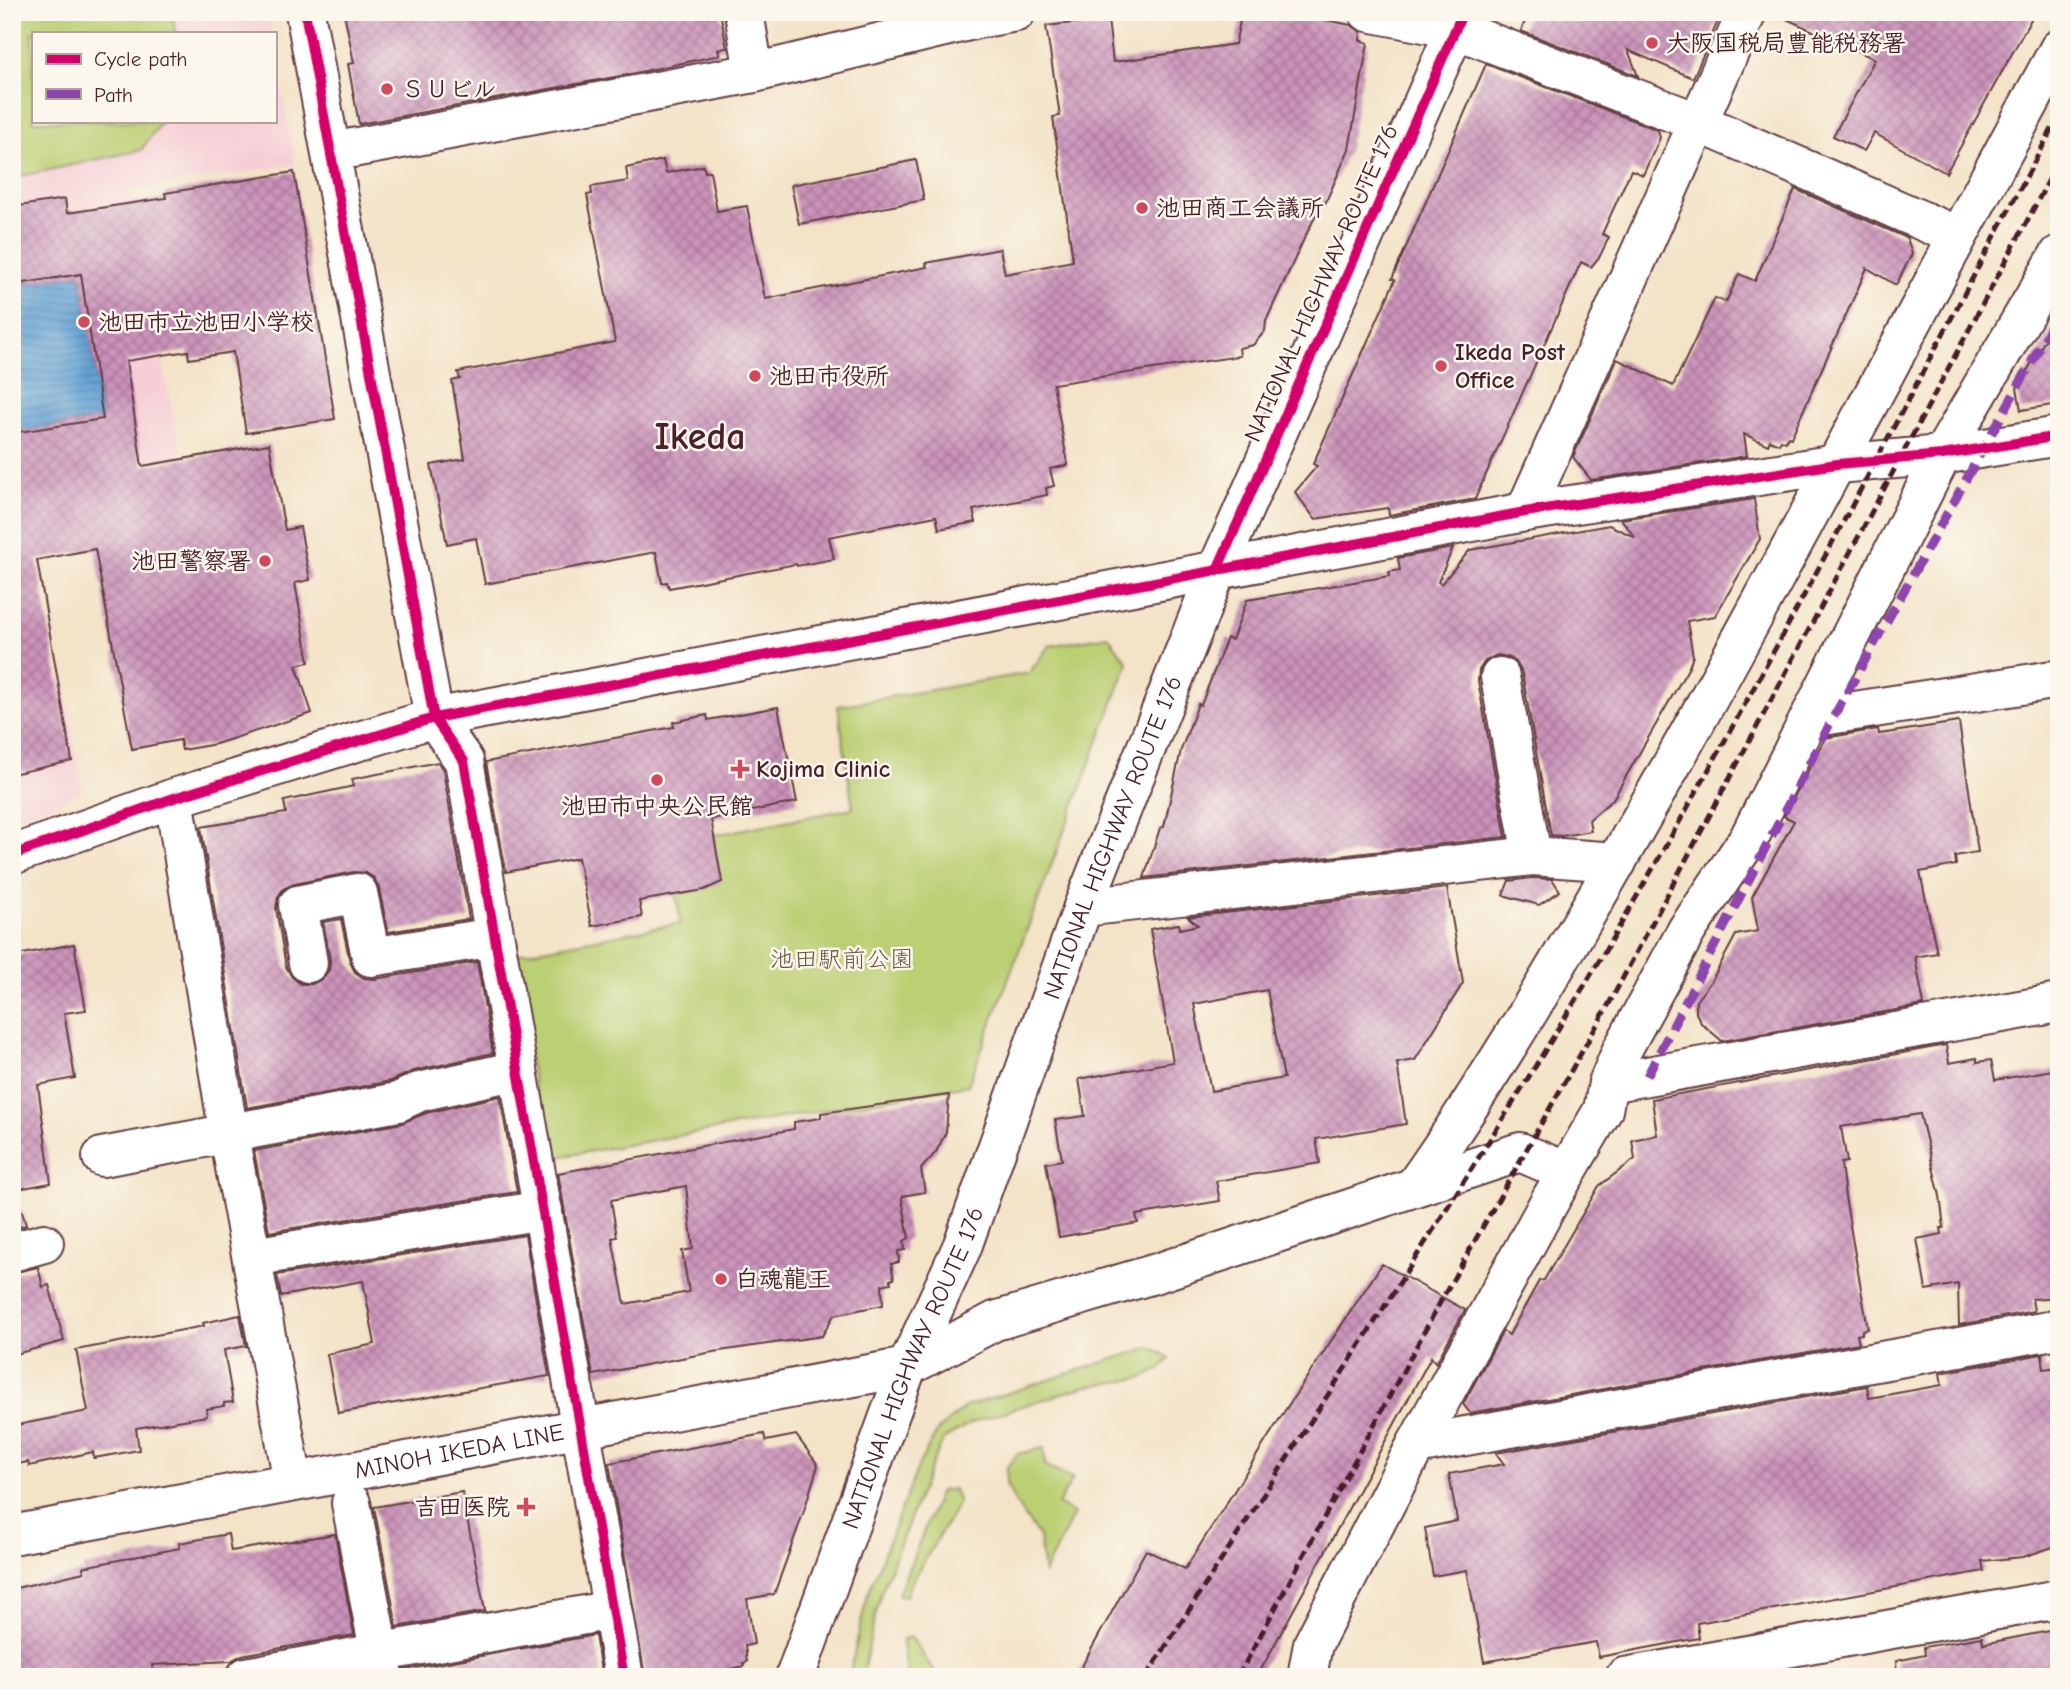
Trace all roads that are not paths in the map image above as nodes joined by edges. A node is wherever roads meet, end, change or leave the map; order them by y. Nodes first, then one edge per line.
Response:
1 (305, 12) edge
2 (744, 12) edge
3 (1016, 12) edge
4 (1368, 12) edge
5 (1747, 12) edge
6 (976, 16) edge
7 (1459, 20) edge
8 (2059, 49) edge
9 (754, 73) junction
10 (1698, 121) junction
11 (331, 152) junction
12 (1957, 236) junction
13 (2059, 255) edge
14 (2059, 436) edge
15 (1942, 455) junction
16 (1837, 464) junction
17 (1525, 512) junction
18 (1217, 570) junction
19 (1500, 677) dead end
20 (2059, 679) edge
21 (434, 718) junction
22 (1811, 718) junction
23 (174, 798) junction
24 (12, 855) edge
25 (1532, 856) junction
26 (1617, 862) junction
27 (1083, 907) junction
28 (494, 937) junction
29 (308, 963) dead end
30 (2059, 1003) edge
31 (518, 1070) junction
32 (1608, 1083) junction
33 (229, 1135) junction
34 (102, 1157) dead end
35 (1567, 1172) junction
36 (1414, 1187) junction
37 (543, 1210) junction
38 (252, 1257) junction
39 (2059, 1329) edge
40 (907, 1367) junction
41 (581, 1429) junction
42 (1416, 1445) junction
43 (293, 1482) junction
44 (352, 1503) dead end
45 (12, 1535) edge
46 (2059, 1599) edge
47 (612, 1610) junction
48 (382, 1665) edge
49 (246, 1677) edge
50 (624, 1677) edge
51 (795, 1677) edge
52 (1307, 1677) edge
53 (1625, 1677) edge

1 - 11 main road
2 - 9 main road
3 - 6 main road
4 - 7 main road
5 - 10 main road
6 - 9 main road
7 - 10 main road
7 - 18 main road, NATIONAL HIGHWAY ROUTE 176
8 - 12 main road
9 - 11 main road
10 - 12 main road
10 - 17 main road
11 - 21 main road
12 - 16 main road
13 - 15 main road
14 - 15 main road
15 - 16 main road
15 - 22 main road
16 - 17 main road
16 - 26 main road
17 - 18 main road
18 - 21 main road
18 - 27 main road, NATIONAL HIGHWAY ROUTE 176
19 - 25 main road
20 - 22 main road
21 - 23 main road
21 - 28 main road
22 - 32 main road
23 - 24 main road
23 - 33 main road
25 - 26 main road
25 - 27 main road
26 - 36 main road
27 - 40 main road, NATIONAL HIGHWAY ROUTE 176
28 - 29 main road
28 - 31 main road
30 - 32 main road
31 - 33 main road
31 - 37 main road
32 - 35 main road
33 - 34 main road
33 - 38 main road
35 - 36 main road, MINOH IKEDA LINE
35 - 42 main road
36 - 40 main road, MINOH IKEDA LINE
37 - 38 main road
37 - 41 main road
38 - 43 main road
39 - 42 main road
40 - 41 main road, MINOH IKEDA LINE
40 - 51 main road, NATIONAL HIGHWAY ROUTE 176
41 - 43 main road, MINOH IKEDA LINE
41 - 47 main road
42 - 52 main road
43 - 45 main road, MINOH IKEDA LINE
44 - 48 main road
46 - 53 main road
47 - 48 main road
47 - 50 main road
48 - 49 main road

